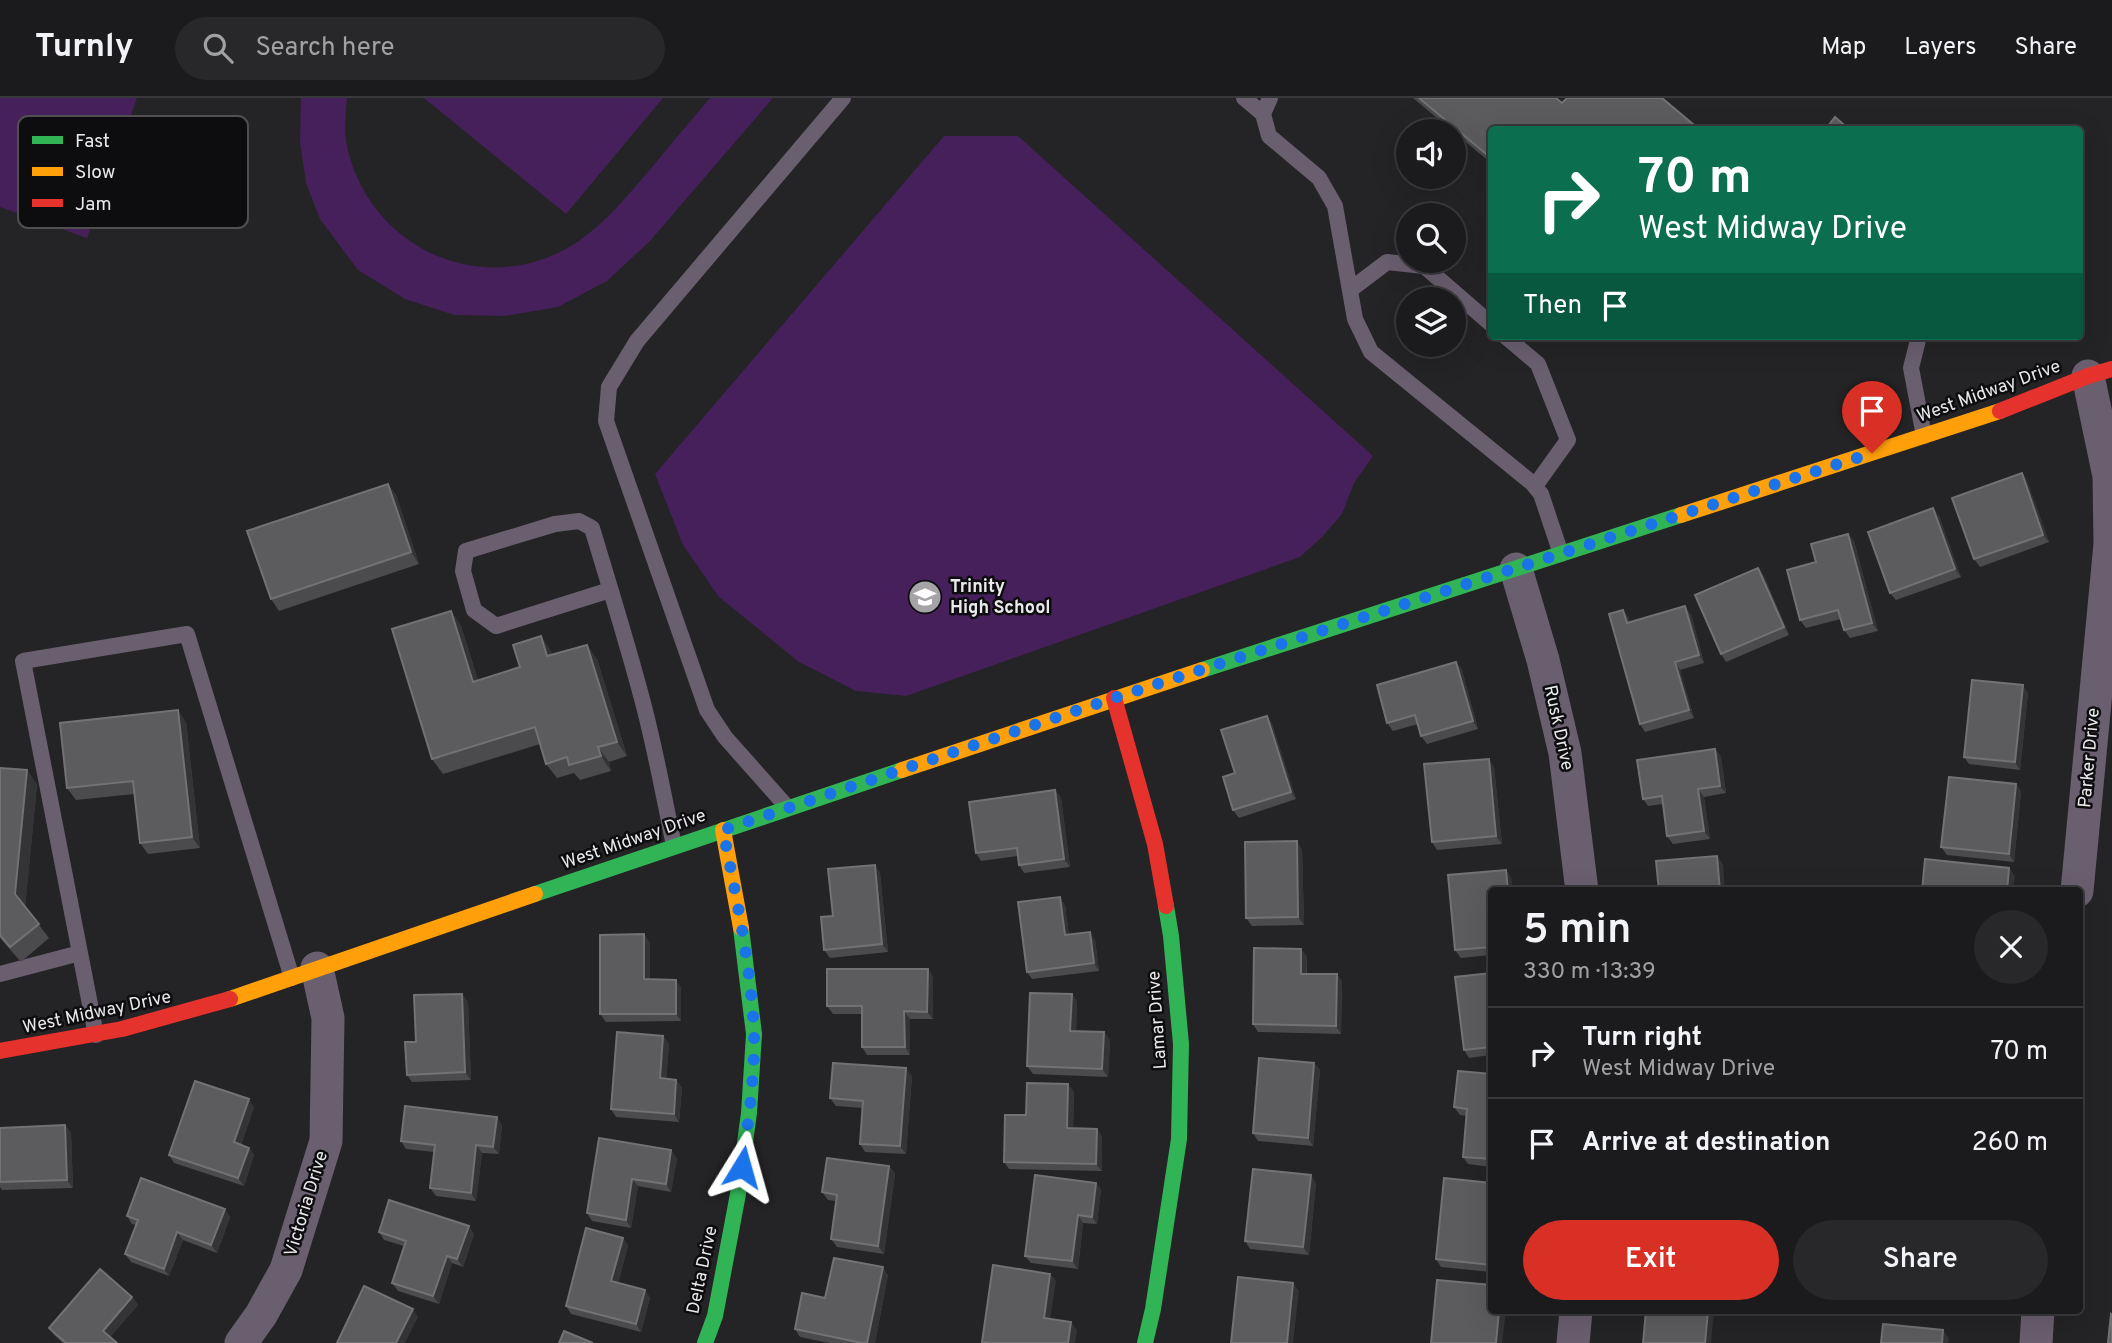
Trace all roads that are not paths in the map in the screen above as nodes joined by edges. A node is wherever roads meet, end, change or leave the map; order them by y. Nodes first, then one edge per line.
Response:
1 (843, 98) edge
2 (1244, 98) edge
3 (1270, 98) edge
4 (1263, 114) junction
5 (1350, 290) junction
6 (1488, 321) edge
7 (1510, 340) edge
8 (1918, 340) edge
9 (2100, 372) edge
10 (1924, 436) junction
11 (1535, 486) junction
12 (1561, 554) junction
13 (1516, 569) junction
14 (610, 590) junction
15 (1114, 698) junction
16 (788, 808) junction
17 (723, 830) junction
18 (674, 846) junction
19 (1582, 887) edge
20 (2077, 887) edge
21 (80, 953) junction
22 (305, 973) junction
23 (0, 974) edge
24 (96, 1035) junction
25 (0, 1051) edge
26 (1576, 1314) edge
27 (2039, 1314) edge
28 (241, 1343) edge
29 (705, 1343) edge
30 (1145, 1343) edge
31 (1573, 1343) edge
32 (2035, 1343) edge

1 - 16 lane
2 - 4 lane
3 - 4 lane
4 - 5 lane
5 - 6 lane
5 - 11 lane
7 - 11 lane
8 - 10 lane
9 - 10 street, West Midway Drive
9 - 20 street, Parker Drive
10 - 12 street, West Midway Drive
11 - 12 lane
12 - 13 street, West Midway Drive
13 - 15 street, West Midway Drive
13 - 19 street, Rusk Drive
14 - 14 lane
14 - 18 lane
15 - 16 street, West Midway Drive
15 - 30 street, Lamar Drive
16 - 17 street, West Midway Drive
17 - 18 street, West Midway Drive
17 - 29 street, Delta Drive
18 - 22 street, West Midway Drive
21 - 22 lane
21 - 23 lane
21 - 24 lane
22 - 24 street, West Midway Drive
22 - 28 street, Victoria Drive
24 - 25 street, West Midway Drive
26 - 31 street
27 - 32 street

